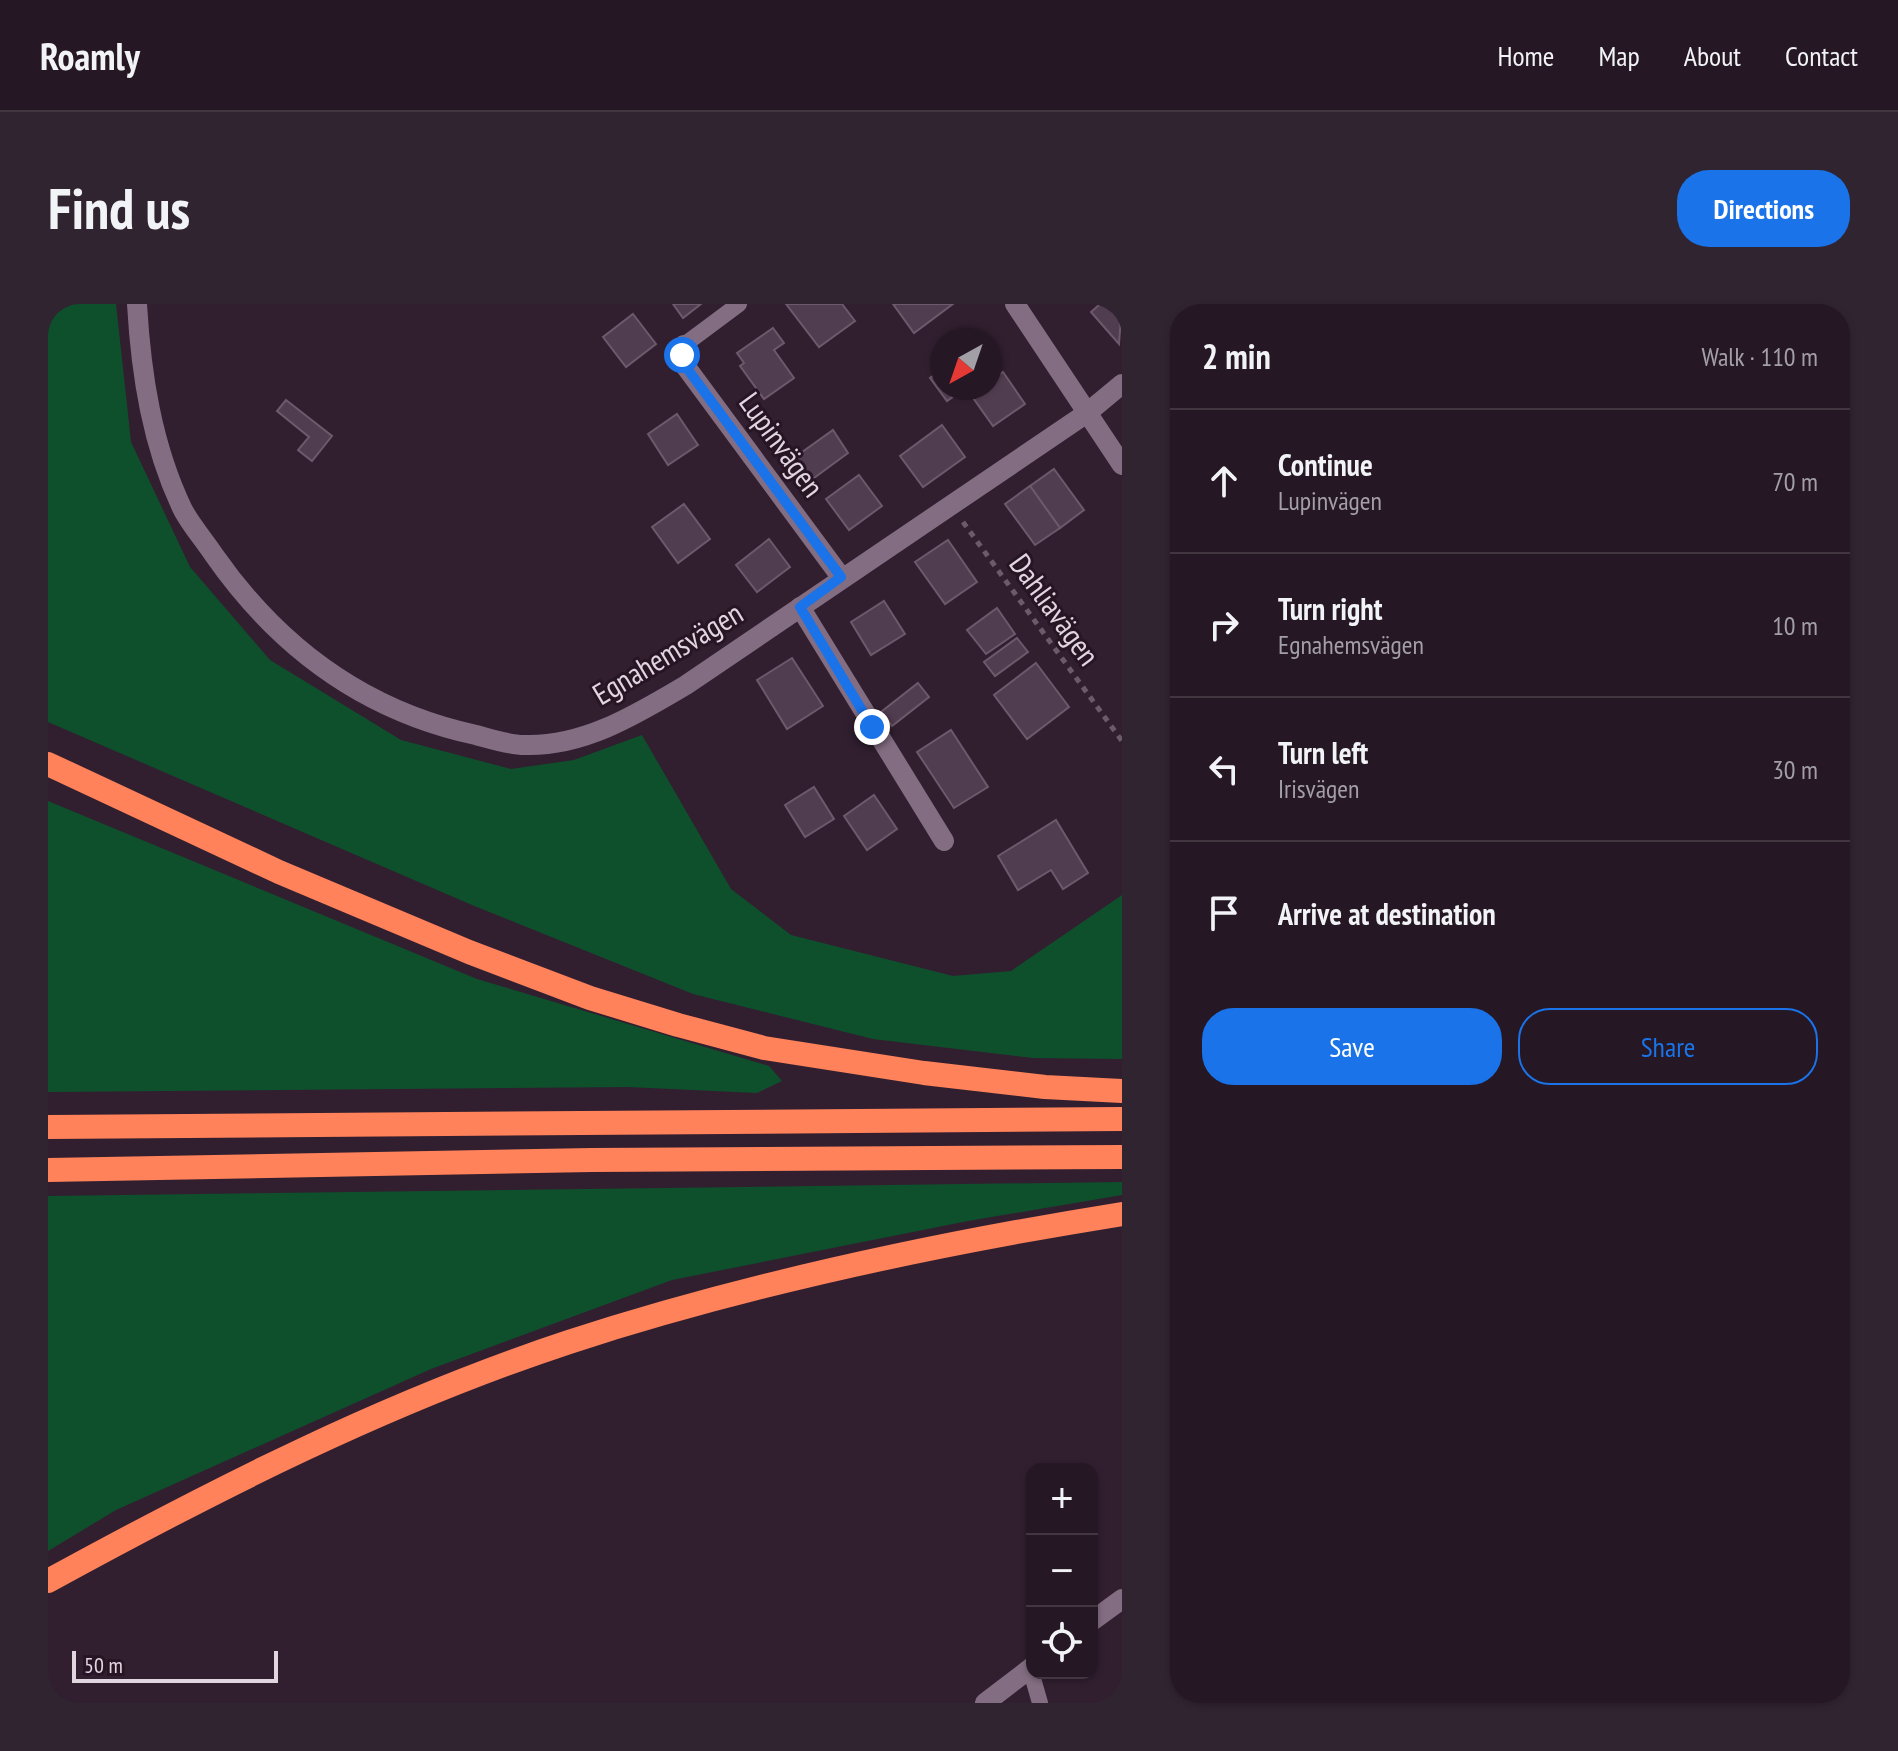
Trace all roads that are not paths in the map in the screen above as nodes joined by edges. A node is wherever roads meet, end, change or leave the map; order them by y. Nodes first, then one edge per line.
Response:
1 (137, 304) edge
2 (739, 304) edge
3 (1015, 304) edge
4 (684, 345) joint
5 (1122, 384) edge
6 (1087, 413) junction
7 (1122, 465) edge
8 (841, 577) junction
9 (800, 607) junction
10 (58, 767) edge
11 (944, 841) dead end
12 (1122, 1091) edge
13 (1122, 1119) edge
14 (48, 1127) edge
15 (1122, 1157) edge
16 (48, 1170) edge
17 (1122, 1214) edge
18 (48, 1581) edge
19 (1122, 1599) edge
20 (1098, 1617) edge
21 (1026, 1672) edge
22 (1034, 1679) edge
23 (985, 1703) edge
24 (1040, 1703) edge

1 - 9 street, Egnahemsvägen
2 - 4 lane
3 - 6 street
4 - 8 street, Lupinvägen
5 - 6 street, Egnahemsvägen
6 - 7 street
6 - 8 street, Egnahemsvägen
8 - 9 street, Egnahemsvägen
9 - 11 street
10 - 12 highway
13 - 14 highway
15 - 16 highway
17 - 18 highway
19 - 20 street
21 - 23 street
22 - 24 lane

